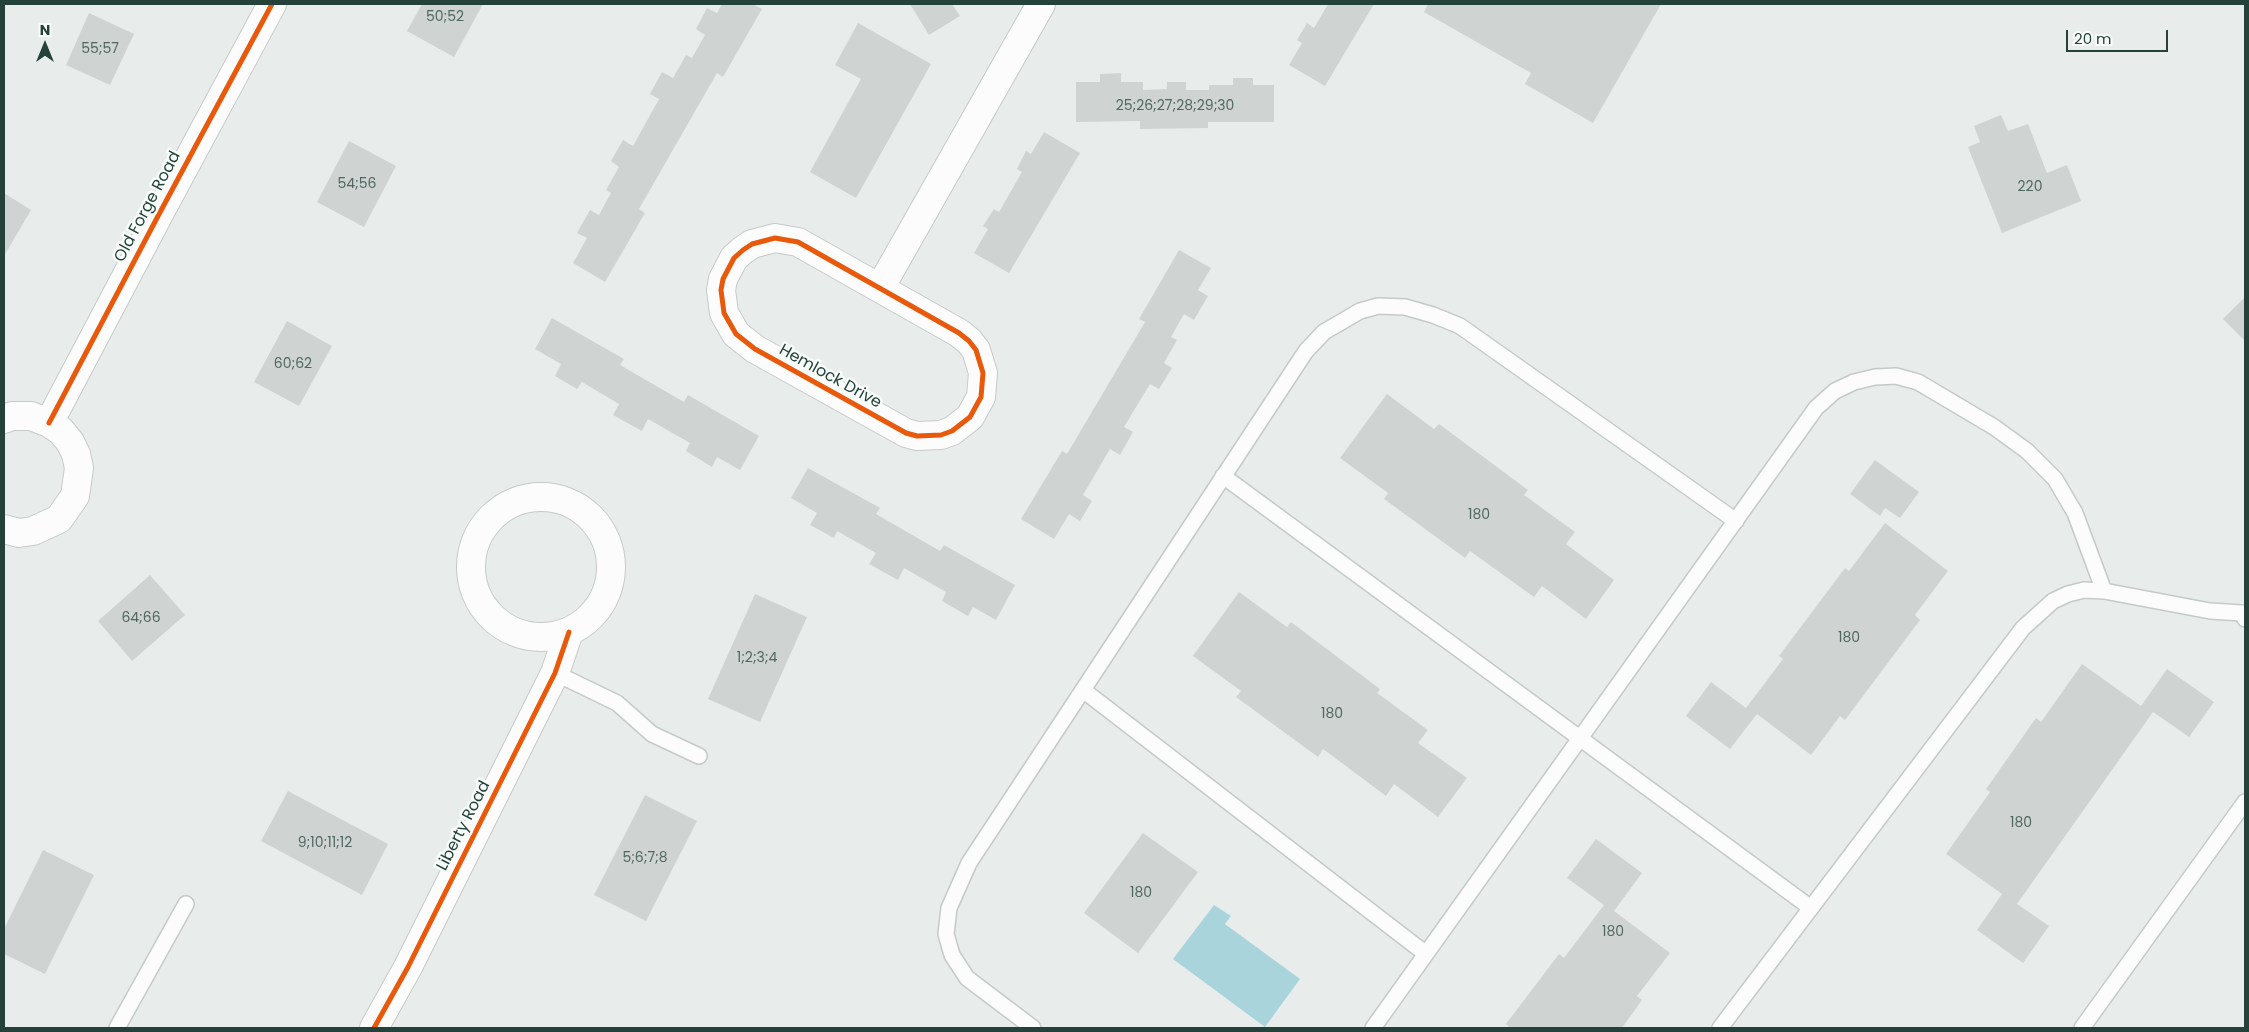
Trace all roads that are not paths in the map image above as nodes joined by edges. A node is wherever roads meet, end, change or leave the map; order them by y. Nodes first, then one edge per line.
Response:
1 (272, 4) edge
2 (1041, 4) edge
3 (880, 288) junction
4 (4, 419) edge
5 (49, 423) junction
6 (1223, 476) junction
7 (1736, 521) junction
8 (4, 529) edge
9 (2104, 591) junction
10 (2244, 615) edge
11 (568, 632) junction
12 (555, 673) junction
13 (1083, 690) junction
14 (1580, 739) junction
15 (699, 756) dead end
16 (2245, 802) edge
17 (186, 904) dead end
18 (1810, 908) junction
19 (1426, 954) junction
20 (117, 1028) edge
21 (374, 1028) edge
22 (1033, 1028) edge
23 (1373, 1028) edge
24 (1720, 1028) edge
25 (2082, 1028) edge

1 - 5 street, Old Forge Road
2 - 3 street
3 - 3 street, Hemlock Drive
4 - 5 street
5 - 8 street
6 - 7 lane
6 - 13 lane
6 - 14 lane
7 - 9 lane
7 - 14 lane
9 - 10 lane
9 - 18 lane
11 - 11 street
11 - 12 street, Liberty Road
12 - 15 lane
12 - 21 street, Liberty Road
13 - 19 lane
13 - 22 lane
14 - 18 lane
14 - 19 lane
16 - 25 lane
17 - 20 lane
18 - 24 lane
19 - 23 lane

